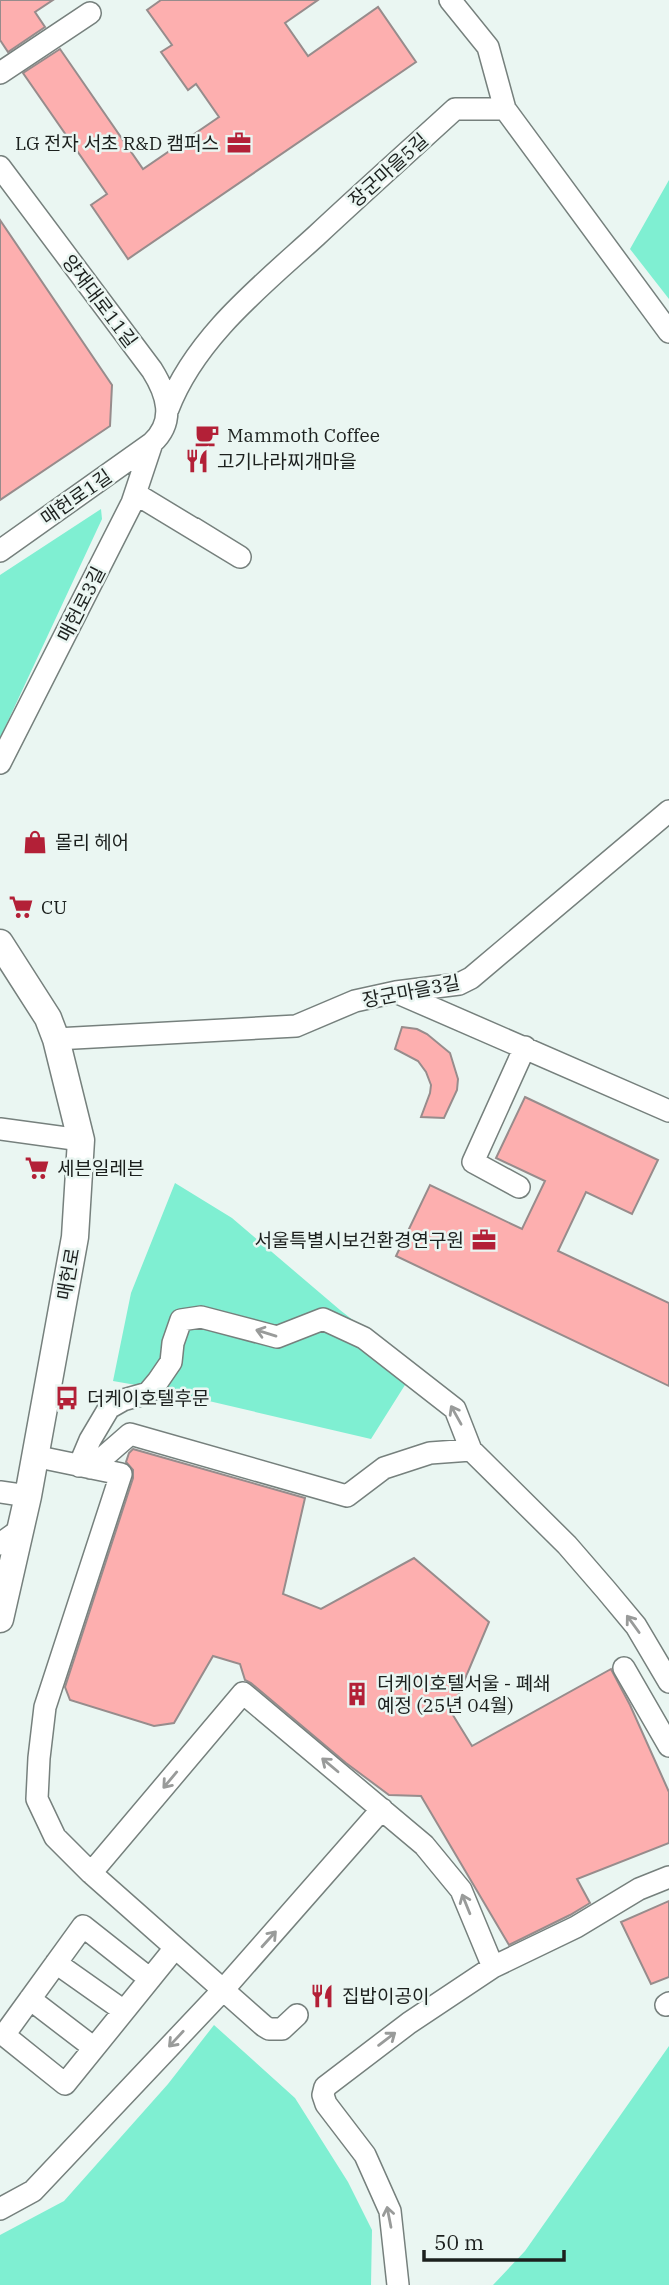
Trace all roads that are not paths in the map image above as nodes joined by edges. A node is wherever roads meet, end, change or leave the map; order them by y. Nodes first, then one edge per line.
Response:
1 (450, 0) edge
2 (90, 13) dead end
3 (0, 74) edge
4 (505, 109) junction
5 (0, 167) edge
6 (669, 332) edge
7 (168, 409) junction
8 (152, 443) junction
9 (136, 494) junction
10 (0, 551) edge
11 (240, 557) dead end
12 (0, 763) edge
13 (669, 811) edge
14 (0, 943) edge
15 (396, 992) junction
16 (56, 1039) junction
17 (525, 1047) junction
18 (669, 1111) edge
19 (0, 1129) edge
20 (81, 1140) junction
21 (519, 1187) dead end
22 (471, 1450) junction
23 (34, 1456) junction
24 (85, 1467) junction
25 (0, 1492) edge
26 (28, 1496) junction
27 (11, 1536) edge
28 (0, 1619) edge
29 (624, 1668) dead end
30 (669, 1682) edge
31 (669, 1746) edge
32 (382, 1809) junction
33 (91, 1873) junction
34 (669, 1877) edge
35 (175, 1948) junction
36 (56, 1963) junction
37 (493, 1967) junction
38 (150, 1979) junction
39 (223, 1990) junction
40 (30, 1999) junction
41 (124, 2011) junction
42 (297, 2015) dead end
43 (94, 2048) junction
44 (0, 2210) edge
45 (398, 2285) edge

1 - 4 street
2 - 3 street
4 - 6 street
4 - 7 street, 장군마을5길
5 - 7 street, 양재대로11길
7 - 8 street
8 - 9 street, 매헌로3길
8 - 10 street, 매헌로1길
9 - 11 street
9 - 12 street, 매헌로3길
13 - 15 street, 장군마을3길
14 - 16 main road, 매헌로
15 - 16 street, 장군마을3길
15 - 17 street
16 - 20 main road, 매헌로
17 - 18 street
17 - 21 street
19 - 20 street
20 - 23 main road, 매헌로
22 - 24 street
22 -> 24 street
30 -> 22 street
23 - 24 street
23 - 26 main road, 매헌로
24 - 33 street
25 - 26 street
26 - 27 main road, 매헌로
27 - 28 main road, 매헌로
29 - 31 street
32 -> 33 street
37 -> 32 street
39 -> 32 street
33 - 35 street
34 - 37 street
35 - 38 street
35 - 39 street
36 - 38 street
36 - 40 street
36 - 41 street
45 -> 37 street
38 - 41 street
39 - 42 street
39 -> 44 street
40 - 43 street
40 - 43 street
41 - 43 street

